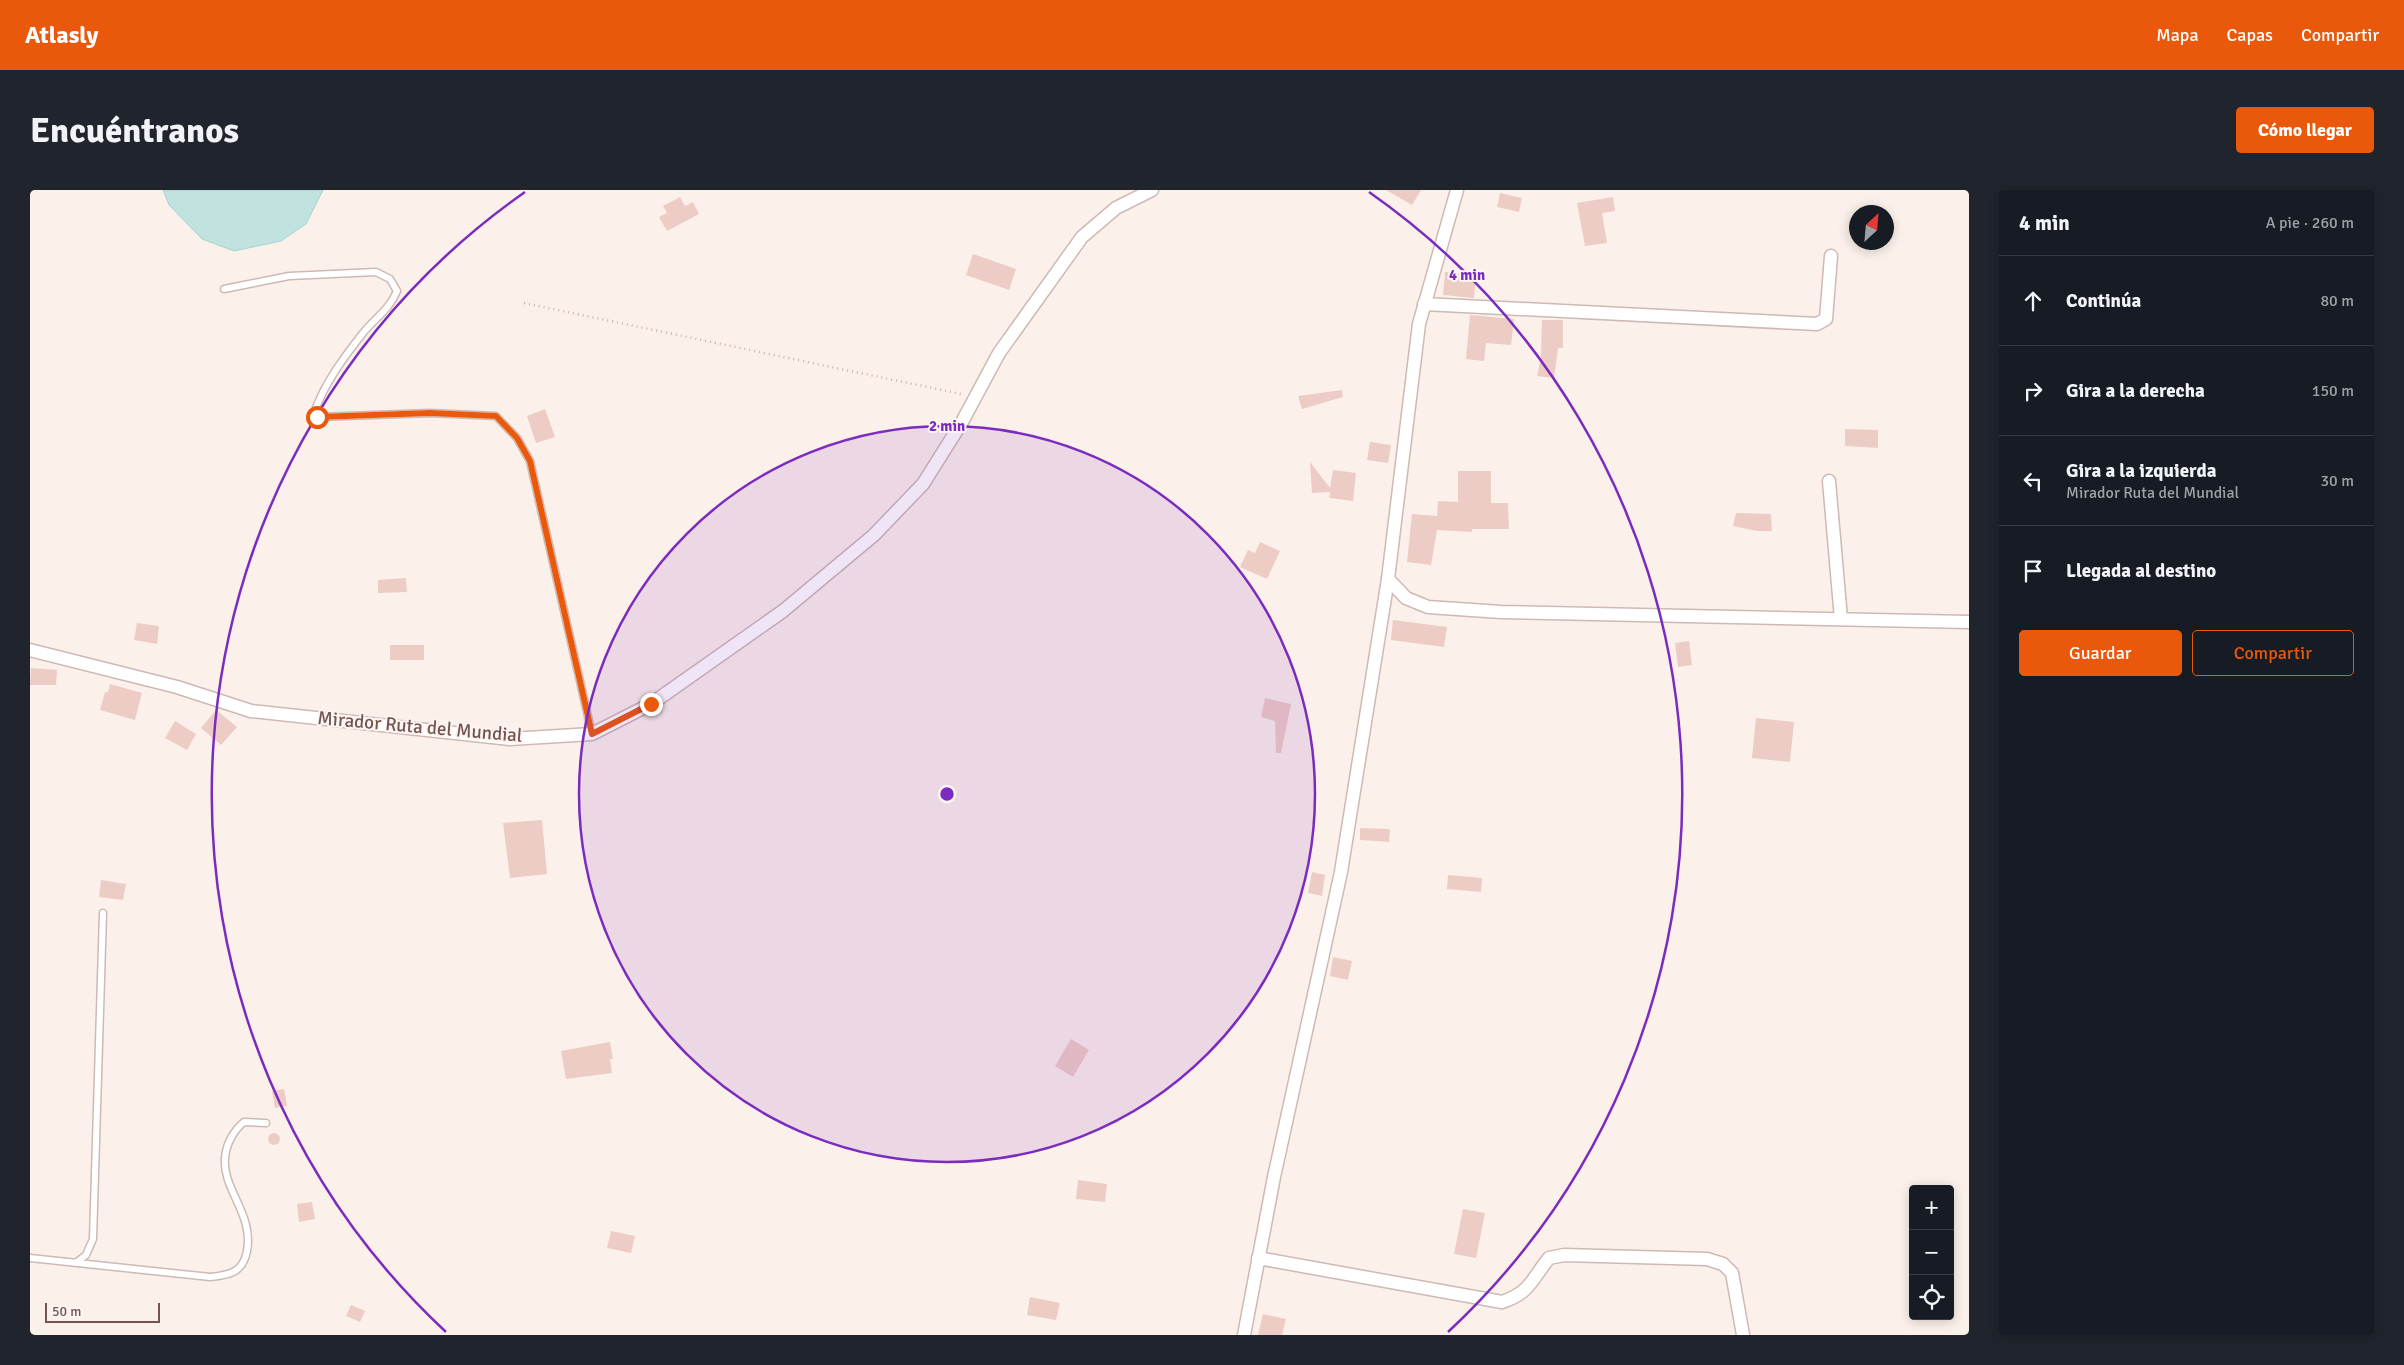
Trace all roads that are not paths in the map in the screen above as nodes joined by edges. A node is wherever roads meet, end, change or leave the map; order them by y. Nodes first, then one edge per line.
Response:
1 (1152, 190) edge
2 (1456, 190) edge
3 (1831, 256) dead end
4 (224, 289) dead end
5 (1424, 304) junction
6 (1829, 481) dead end
7 (1388, 579) junction
8 (1841, 620) junction
9 (1969, 622) edge
10 (30, 650) edge
11 (592, 734) junction
12 (103, 913) dead end
13 (266, 1123) dead end
14 (30, 1258) edge
15 (1258, 1258) junction
16 (77, 1262) junction
17 (1244, 1335) edge
18 (1744, 1335) edge

1 - 11 street, Mirador Ruta del Mundial
2 - 5 street
3 - 5 street
4 - 11 lane
5 - 7 street
6 - 8 street
7 - 8 street
7 - 15 street
8 - 9 street
10 - 11 street, Mirador Ruta del Mundial
12 - 16 lane
13 - 16 lane
14 - 16 lane
15 - 17 street
15 - 18 street

